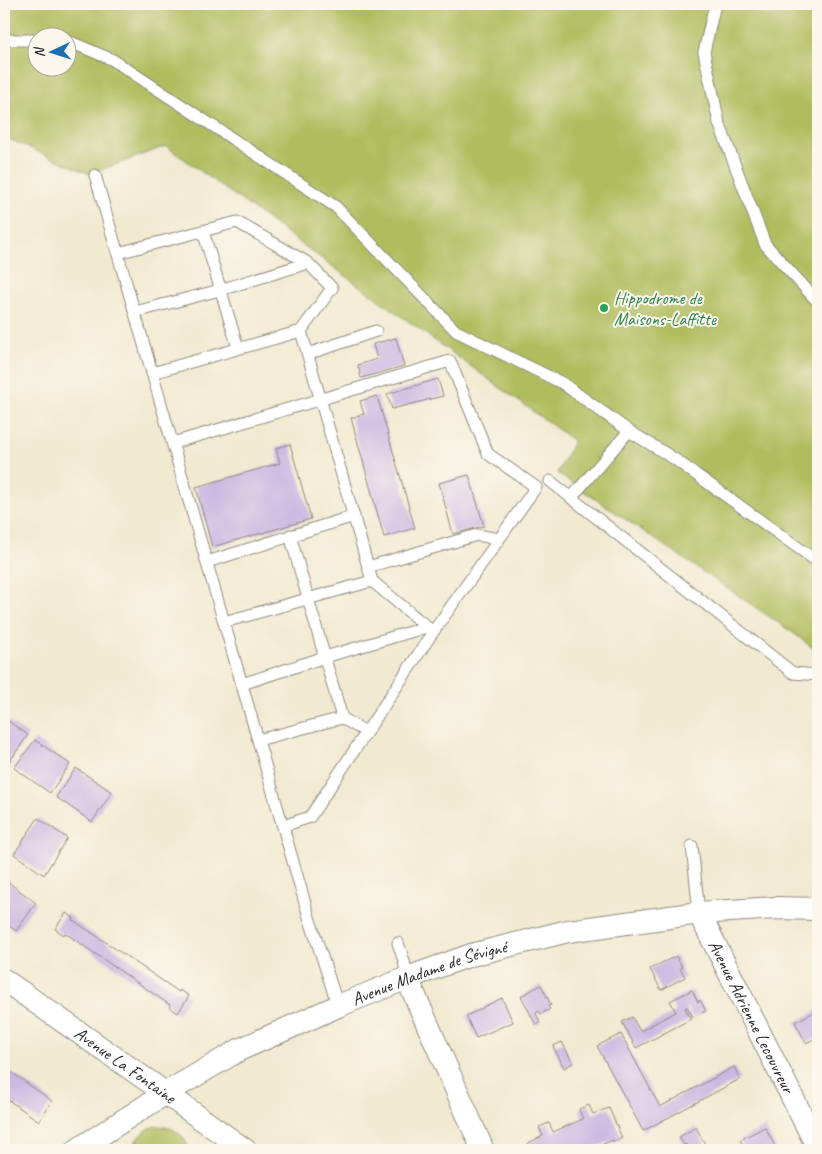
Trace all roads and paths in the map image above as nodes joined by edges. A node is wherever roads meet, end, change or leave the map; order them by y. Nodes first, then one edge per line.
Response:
1 (715, 4) edge
2 (4, 40) edge
3 (28, 40) edge
4 (78, 45) edge
5 (96, 175) dead end
6 (203, 231) junction
7 (118, 253) junction
8 (308, 262) junction
9 (220, 290) junction
10 (818, 302) edge
11 (135, 312) junction
12 (301, 331) junction
13 (376, 331) dead end
14 (238, 348) junction
15 (308, 354) junction
16 (152, 372) junction
17 (321, 399) junction
18 (629, 430) junction
19 (173, 443) junction
20 (550, 481) dead end
21 (571, 498) junction
22 (354, 516) junction
23 (290, 535) junction
24 (499, 539) junction
25 (207, 562) junction
26 (818, 562) edge
27 (368, 567) junction
28 (372, 581) junction
29 (308, 598) junction
30 (224, 622) junction
31 (430, 629) junction
32 (325, 658) junction
33 (818, 675) edge
34 (242, 684) junction
35 (342, 718) junction
36 (366, 732) junction
37 (258, 740) junction
38 (283, 826) junction
39 (692, 846) dead end
40 (818, 909) edge
41 (699, 913) junction
42 (398, 943) dead end
43 (407, 978) junction
44 (4, 980) edge
45 (338, 1006) junction
46 (166, 1093) junction
47 (818, 1148) edge
48 (77, 1150) edge
49 (245, 1150) edge
50 (483, 1150) edge

1 - 10 lane
2 - 3 lane
4 - 18 lane
5 - 7 lane
6 - 7 lane
6 - 8 lane
6 - 9 lane
7 - 11 lane
8 - 9 lane
8 - 12 lane
9 - 11 lane
9 - 14 lane
11 - 16 lane
12 - 14 lane
12 - 15 lane
13 - 15 lane
14 - 16 lane
15 - 17 lane
16 - 19 lane
17 - 19 lane
17 - 22 lane
17 - 24 lane
18 - 21 lane
18 - 26 lane
19 - 25 lane
20 - 21 lane
21 - 33 lane
22 - 23 lane
22 - 27 lane
23 - 25 lane
23 - 29 lane
24 - 27 lane
24 - 31 lane
25 - 30 lane
27 - 28 lane
28 - 29 lane
28 - 31 lane
29 - 30 lane
29 - 32 lane
30 - 34 lane
31 - 32 lane
31 - 36 lane
32 - 34 lane
32 - 35 lane
34 - 37 lane
35 - 36 lane
35 - 37 lane
36 - 38 lane
37 - 38 lane
38 - 45 lane
39 - 41 lane
40 - 41 street, Avenue Madame de Sévigné
41 - 43 street, Avenue Madame de Sévigné
41 - 47 street, Avenue Adrienne Lecouvreur
42 - 43 lane
43 - 45 street, Avenue Madame de Sévigné
43 - 50 street
44 - 46 street, Avenue La Fontaine
45 - 46 street, Avenue Madame de Sévigné
46 - 48 street, Avenue Madame de Sévigné
46 - 49 street, Avenue La Fontaine

